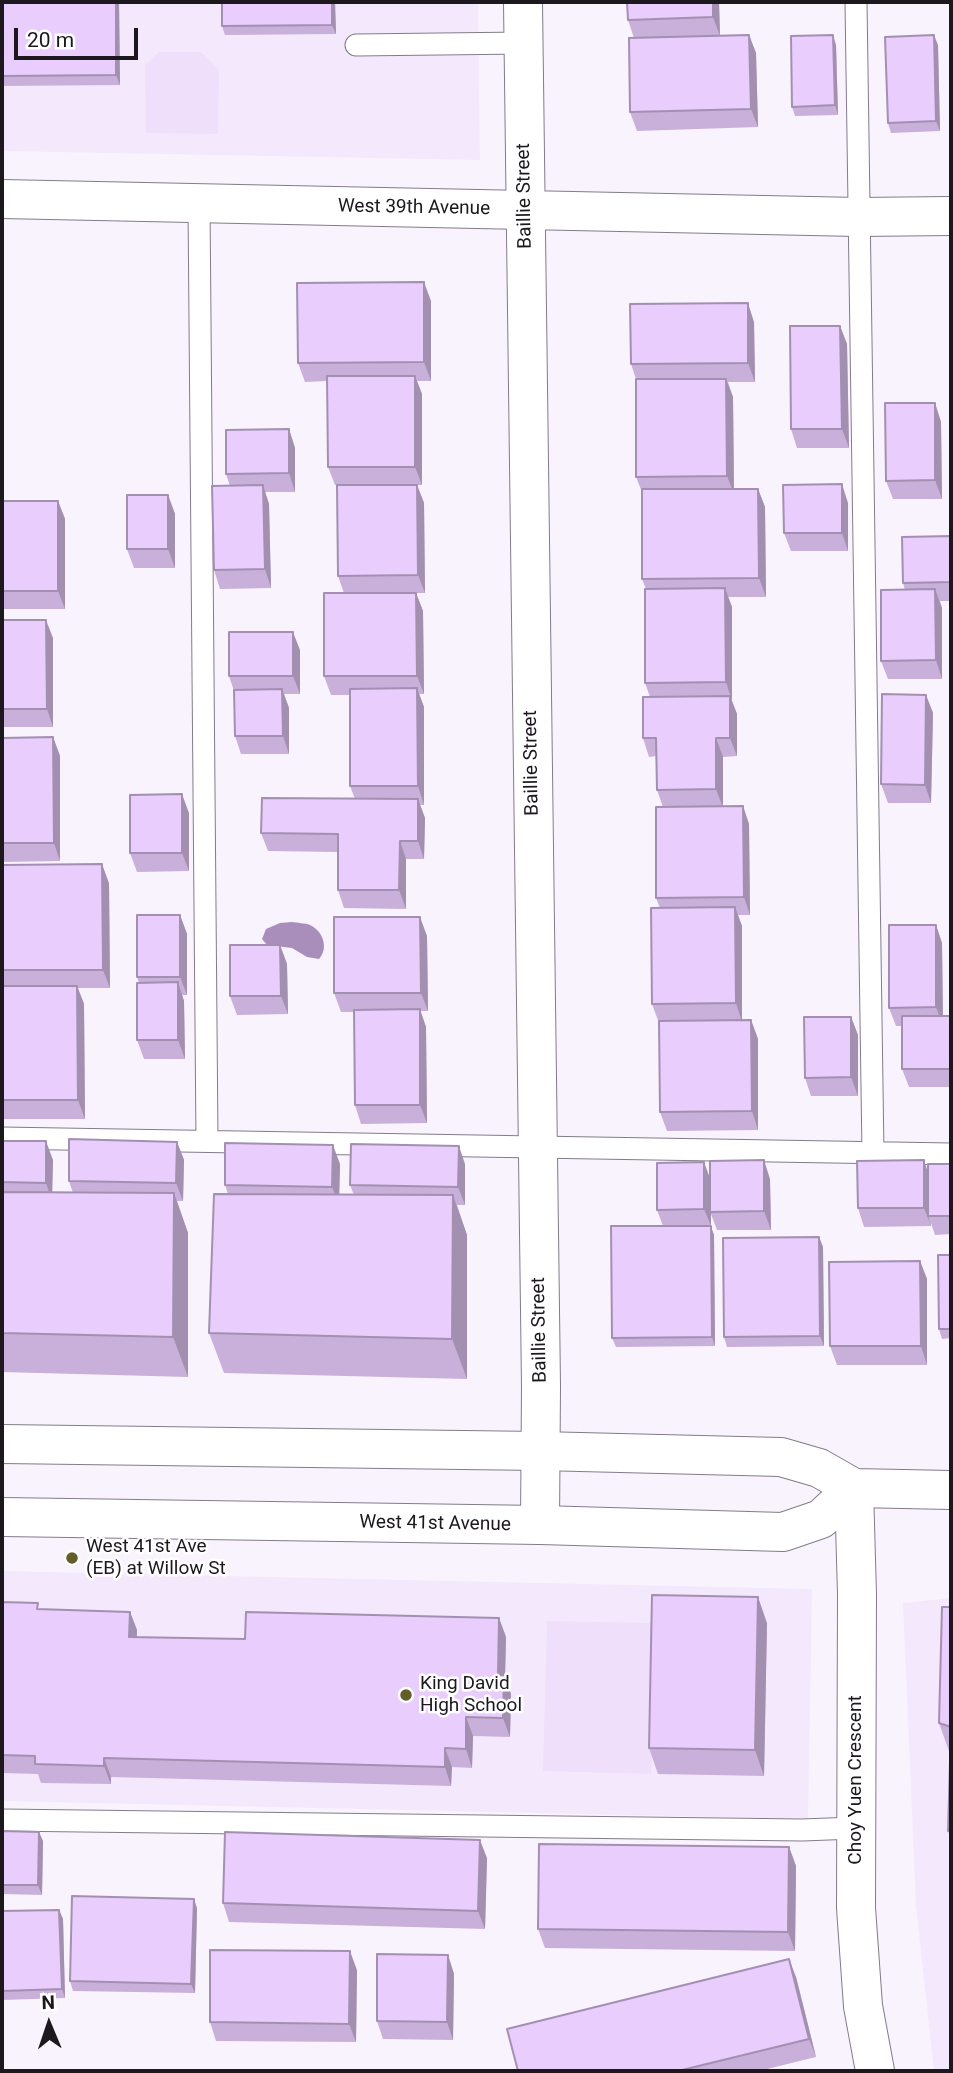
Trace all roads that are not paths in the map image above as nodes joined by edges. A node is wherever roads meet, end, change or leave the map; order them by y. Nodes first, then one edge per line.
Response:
1 (523, 2) edge
2 (856, 2) edge
3 (356, 44) dead end
4 (524, 44) junction
5 (2, 199) edge
6 (199, 204) junction
7 (525, 210) junction
8 (951, 216) edge
9 (858, 217) junction
10 (2, 1138) edge
11 (207, 1141) junction
12 (537, 1147) junction
13 (873, 1153) junction
14 (951, 1154) edge
15 (2, 1444) edge
16 (540, 1451) junction
17 (854, 1488) junction
18 (951, 1490) edge
19 (2, 1517) edge
20 (540, 1525) junction
21 (2, 1820) edge
22 (855, 1828) junction
23 (875, 2071) edge

1 - 4 street, Baillie Street
2 - 9 lane
3 - 4 lane
4 - 7 street, Baillie Street
5 - 6 street, West 39th Avenue
6 - 7 street, West 39th Avenue
6 - 11 lane
7 - 9 street, West 39th Avenue
7 - 12 street, Baillie Street
8 - 9 street, West 39th Avenue
9 - 13 lane
10 - 11 lane
11 - 12 lane
12 - 13 lane
12 - 16 street, Baillie Street
13 - 14 lane
15 - 16 street
16 - 17 street
16 - 20 street, Baillie Street
17 - 18 street
17 - 20 street, West 41st Avenue
17 - 22 street, Choy Yuen Crescent
19 - 20 street, West 41st Avenue
21 - 22 lane
22 - 23 street, Choy Yuen Crescent

